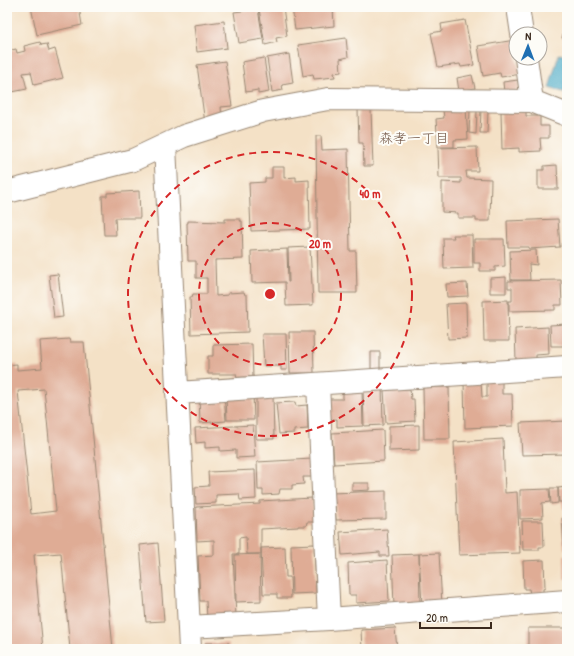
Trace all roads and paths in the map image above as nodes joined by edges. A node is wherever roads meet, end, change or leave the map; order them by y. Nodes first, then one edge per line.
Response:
1 (518, 7) edge
2 (521, 26) edge
3 (527, 66) edge
4 (532, 101) junction
5 (567, 115) edge
6 (165, 146) junction
7 (7, 192) edge
8 (567, 367) edge
9 (318, 384) junction
10 (177, 392) junction
11 (567, 601) edge
12 (328, 619) junction
13 (189, 627) junction
14 (190, 649) edge

1 - 2 street
3 - 4 street
4 - 5 street
4 - 6 street
6 - 7 street
6 - 10 street
8 - 9 street
9 - 10 street
9 - 12 street
10 - 13 street
11 - 12 street
12 - 13 street
13 - 14 street

